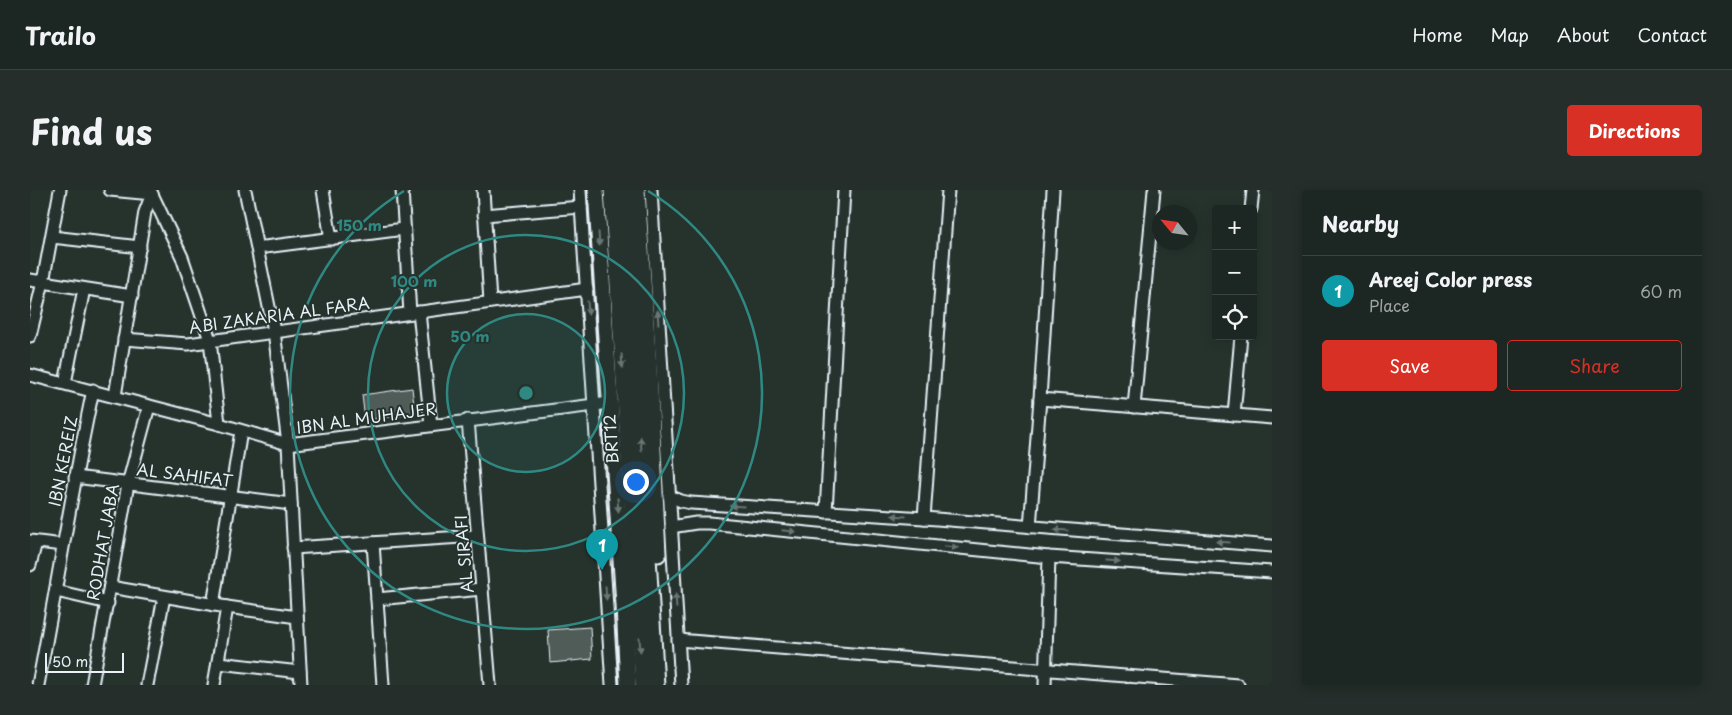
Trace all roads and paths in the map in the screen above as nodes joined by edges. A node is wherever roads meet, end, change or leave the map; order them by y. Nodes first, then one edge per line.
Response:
1 (60, 190) edge
2 (110, 190) edge
3 (245, 190) edge
4 (322, 190) edge
5 (402, 190) edge
6 (483, 190) edge
7 (580, 190) edge
8 (596, 190) edge
9 (612, 190) edge
10 (625, 190) edge
11 (637, 190) edge
12 (649, 190) edge
13 (844, 190) edge
14 (948, 190) edge
15 (1053, 190) edge
16 (1154, 190) edge
17 (1253, 190) edge
18 (151, 192) edge
19 (1251, 205) edge
20 (581, 207) junction
21 (484, 216) junction
22 (639, 221) junction
23 (404, 229) junction
24 (52, 237) junction
25 (330, 238) junction
26 (140, 247) junction
27 (257, 248) junction
28 (30, 280) edge
29 (43, 282) junction
30 (84, 289) junction
31 (587, 289) junction
32 (132, 296) junction
33 (490, 302) junction
34 (414, 312) junction
35 (274, 331) junction
36 (30, 336) edge
37 (124, 339) junction
38 (210, 340) junction
39 (1241, 340) edge
40 (655, 368) junction
41 (30, 375) edge
42 (65, 383) junction
43 (93, 390) junction
44 (115, 396) junction
45 (1040, 399) junction
46 (610, 403) junction
47 (594, 405) junction
48 (149, 406) junction
49 (1134, 407) junction
50 (1234, 415) junction
51 (1272, 418) edge
52 (468, 420) junction
53 (219, 424) junction
54 (431, 425) junction
55 (241, 431) junction
56 (288, 444) junction
57 (75, 477) junction
58 (128, 484) junction
59 (231, 496) junction
60 (670, 496) junction
61 (291, 504) junction
62 (711, 504) junction
63 (826, 512) junction
64 (924, 518) junction
65 (709, 523) junction
66 (672, 527) junction
67 (1030, 527) junction
68 (478, 536) junction
69 (33, 542) edge
70 (373, 543) junction
71 (63, 545) junction
72 (1272, 546) edge
73 (294, 548) junction
74 (1049, 557) junction
75 (30, 565) edge
76 (1272, 572) edge
77 (110, 587) junction
78 (482, 589) junction
79 (56, 591) junction
80 (164, 597) junction
81 (377, 599) junction
82 (108, 603) junction
83 (214, 605) junction
84 (227, 607) junction
85 (297, 617) junction
86 (678, 640) junction
87 (218, 663) junction
88 (1046, 668) junction
89 (300, 672) junction
90 (38, 684) edge
91 (92, 685) edge
92 (147, 685) edge
93 (214, 685) edge
94 (301, 685) edge
95 (384, 685) edge
96 (490, 685) edge
97 (612, 685) edge
98 (628, 685) edge
99 (643, 685) edge
100 (656, 685) edge
101 (665, 685) edge
102 (681, 685) edge
103 (1045, 685) edge
104 (1238, 685) edge

1 - 24 street
2 - 18 street
3 - 27 street
4 - 25 street
5 - 23 street
6 - 21 street
7 - 20 street
8 -> 46 main road
9 -> 99 main road, BRT12
100 -> 10 main road, BRT12
11 - 22 main road
12 - 22 main road
40 -> 12 street
13 - 63 street
14 - 64 street
15 - 45 street
16 - 49 street
17 - 19 street
18 - 26 street
18 - 38 street
20 - 21 street
20 - 31 street
21 - 33 street
22 - 40 main road
23 - 25 street
23 - 34 street
24 - 26 street
24 - 29 street
25 - 27 street
26 - 32 street
27 - 35 street
28 - 29 street
29 - 30 street
29 - 36 street
30 - 32 street
30 - 42 street
31 - 33 street, ABI ZAKARIA AL FARA
31 -> 47 street
32 - 37 street
33 - 34 street, ABI ZAKARIA AL FARA
34 - 35 street, ABI ZAKARIA AL FARA
34 - 54 street
35 - 38 street, ABI ZAKARIA AL FARA
35 - 56 street
37 - 38 street, ABI ZAKARIA AL FARA
37 - 44 street
38 - 53 street
39 - 50 street
40 - 60 street
40 - 101 main road
41 - 42 street, IBN AL MUHAJER
42 - 43 street, IBN AL MUHAJER
43 - 44 street, IBN AL MUHAJER
43 - 57 street, IBN KEREIZ
44 - 48 street, IBN AL MUHAJER
45 - 49 street
45 - 67 street
46 - 47 street, IBN AL MUHAJER
46 -> 98 main road
47 - 52 street, IBN AL MUHAJER
47 -> 97 street
48 - 53 street, IBN AL MUHAJER
48 - 58 street, RODHAT JABA
49 - 50 street
50 - 51 street
52 - 54 street, IBN AL MUHAJER
52 - 68 street, AL SIRAFI
53 - 55 street, IBN AL MUHAJER
54 - 56 street, IBN AL MUHAJER
55 - 56 street, IBN AL MUHAJER
55 - 59 street
56 - 61 street
57 - 58 street, AL SAHIFAT
57 - 71 street, IBN KEREIZ
58 - 59 street, AL SAHIFAT
58 - 77 street, RODHAT JABA
59 - 61 street, AL SAHIFAT
59 - 83 street
60 - 62 street
60 - 66 street
61 - 73 street
63 -> 62 street
62 - 65 street
64 -> 63 street
64 - 67 street
65 - 66 street
65 -> 74 street
86 -> 66 street
72 -> 67 street
68 - 70 street
68 - 78 street, AL SIRAFI
69 - 71 street
69 - 75 street
70 - 73 street
70 - 81 street
71 - 79 street, IBN KEREIZ
73 - 85 street
74 -> 76 street
74 - 88 street
77 - 80 street
77 - 82 street, RODHAT JABA
78 - 81 street
78 - 96 street, AL SIRAFI
79 - 82 street
79 - 90 street, IBN KEREIZ
80 - 83 street
80 - 92 street
81 - 95 street
82 - 91 street, RODHAT JABA
83 - 84 street
84 - 85 street
84 - 87 street
85 - 89 street
86 - 88 street
86 - 102 street
87 - 89 street
87 - 93 street
88 - 103 street
88 - 104 street
89 - 94 street

